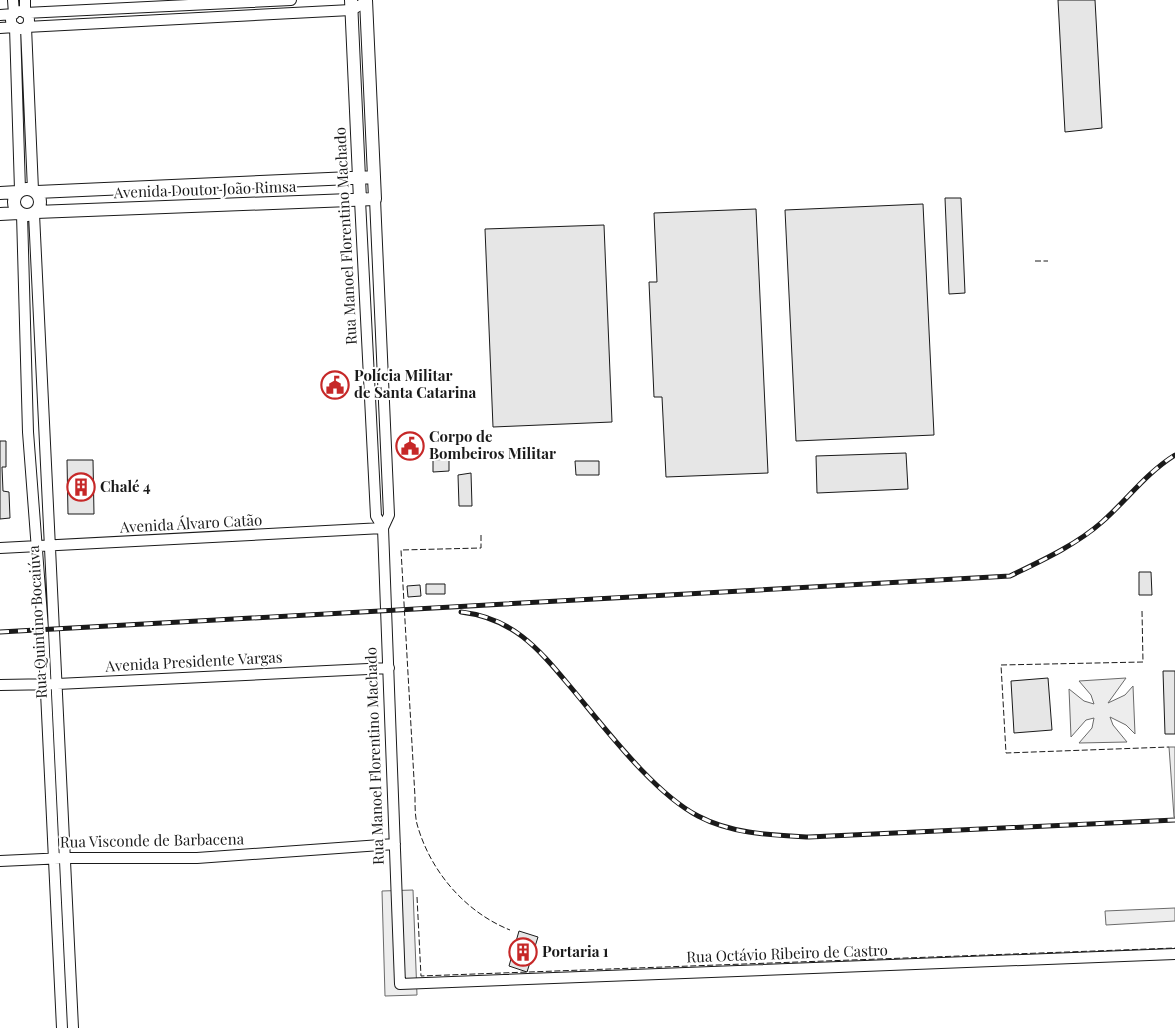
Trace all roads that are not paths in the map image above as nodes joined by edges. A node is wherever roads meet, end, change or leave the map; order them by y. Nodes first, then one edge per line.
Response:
1 (13, 0) edge
2 (25, 0) edge
3 (291, 0) edge
4 (364, 1) edge
5 (184, 5) junction
6 (351, 5) edge
7 (90, 10) junction
8 (25, 13) junction
9 (0, 14) edge
10 (14, 14) junction
11 (185, 18) junction
12 (91, 23) junction
13 (15, 27) junction
14 (26, 27) junction
15 (0, 28) edge
16 (18, 108) junction
17 (30, 108) junction
18 (374, 177) junction
19 (359, 178) junction
20 (199, 185) junction
21 (27, 191) junction
22 (0, 193) edge
23 (375, 199) junction
24 (360, 200) junction
25 (201, 207) junction
26 (28, 213) junction
27 (0, 214) edge
28 (25, 302) junction
29 (39, 302) junction
30 (40, 328) junction
31 (26, 329) junction
32 (44, 431) junction
33 (28, 432) junction
34 (383, 528) junction
35 (50, 546) junction
36 (35, 547) junction
37 (0, 548) edge
38 (389, 668) junction
39 (46, 683) junction
40 (57, 684) junction
41 (0, 685) edge
42 (50, 776) junction
43 (61, 776) junction
44 (395, 844) junction
45 (59, 858) junction
46 (0, 861) edge
47 (1175, 954) edge
48 (64, 961) junction
49 (400, 984) joint
50 (62, 1028) edge
51 (73, 1028) edge

1 - 10 street
2 - 8 street
3 - 5 street
4 - 6 street
4 - 18 street, Rua Manoel Florentino Machado
5 - 7 street
5 - 11 street
6 - 11 street
6 - 19 street, Rua Manoel Florentino Machado
7 - 8 street
7 - 12 street
8 - 10 street
8 - 14 street
9 - 10 street
10 - 13 street
11 - 12 street
12 - 14 street
13 - 14 street
13 - 15 street
13 - 16 street
14 - 17 street
16 - 17 street
16 - 21 street
17 - 21 street
18 - 19 street, Avenida Doutor João Rimsa
18 - 23 street, Rua Manoel Florentino Machado
19 - 20 street, Avenida Doutor João Rimsa
19 - 24 street, Rua Manoel Florentino Machado
20 - 21 street, Avenida Doutor João Rimsa
20 - 25 street
21 - 22 street, Avenida Doutor João Rimsa
21 - 26 street
21 - 26 street
23 - 24 street, Avenida Doutor João Rimsa
23 - 34 street, Rua Manoel Florentino Machado
24 - 25 street, Avenida Doutor João Rimsa
24 - 34 street, Rua Manoel Florentino Machado
25 - 26 street, Avenida Doutor João Rimsa
26 - 27 street, Avenida Doutor João Rimsa
26 - 28 street, Rua Quintino Bocaiúva
26 - 29 street, Rua Quintino Bocaiúva
28 - 29 street
28 - 31 street, Rua Quintino Bocaiúva
29 - 30 street, Rua Quintino Bocaiúva
30 - 31 street
30 - 32 street, Rua Quintino Bocaiúva
31 - 33 street, Rua Quintino Bocaiúva
32 - 33 street
32 - 35 street, Rua Quintino Bocaiúva
33 - 36 street, Rua Quintino Bocaiúva
34 - 35 street, Avenida Álvaro Catão
34 - 38 street, Rua Manoel Florentino Machado
35 - 36 street, Avenida Álvaro Catão
35 - 40 street, Rua Quintino Bocaiúva
36 - 37 street, Avenida Álvaro Catão
36 - 39 street, Rua Quintino Bocaiúva
38 - 40 street, Avenida Presidente Vargas
38 - 44 street, Rua Manoel Florentino Machado
39 - 40 street, Avenida Presidente Vargas
39 - 41 street, Avenida Presidente Vargas
39 - 42 street, Rua Quintino Bocaiúva
40 - 43 street, Rua Quintino Bocaiúva
42 - 43 street
42 - 45 street, Rua Quintino Bocaiúva
43 - 45 street, Rua Quintino Bocaiúva
44 - 45 street, Rua Visconde de Barbacena
44 - 49 street, Rua Manoel Florentino Machado
45 - 46 street, Rua Visconde de Barbacena
45 - 48 street, Rua Quintino Bocaiúva
47 - 49 street, Rua Octávio Ribeiro de Castro
48 - 50 street, Rua Quintino Bocaiúva
48 - 51 street, Rua Quintino Bocaiúva

